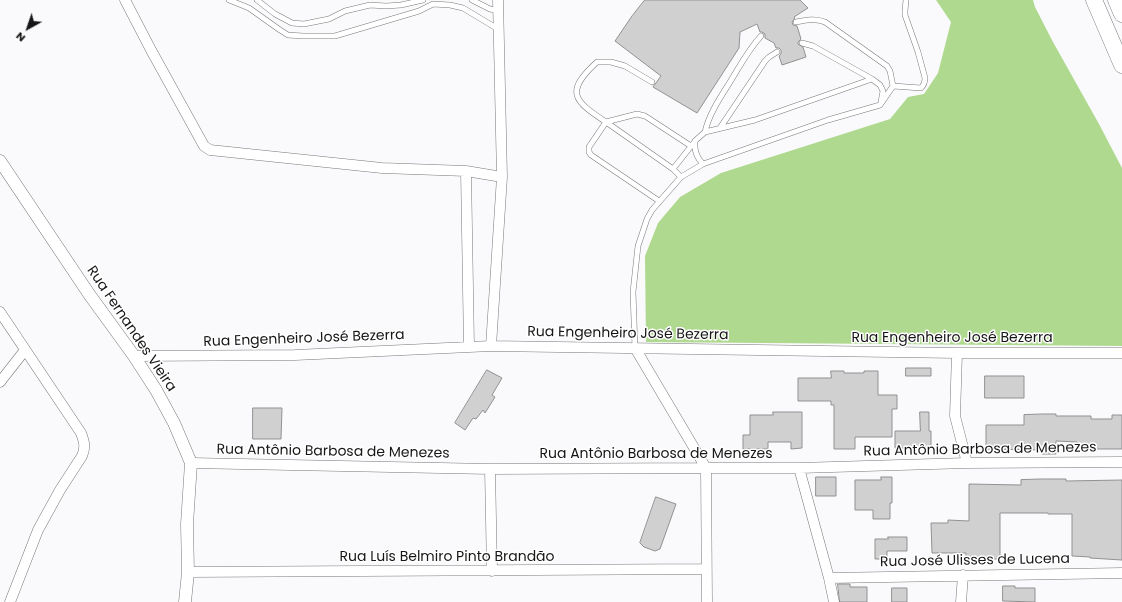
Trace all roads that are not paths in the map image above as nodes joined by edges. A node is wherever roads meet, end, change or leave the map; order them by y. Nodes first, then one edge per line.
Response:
1 (125, 0) edge
2 (229, 0) edge
3 (257, 0) edge
4 (423, 0) edge
5 (472, 0) edge
6 (498, 0) edge
7 (906, 0) edge
8 (1094, 0) edge
9 (1116, 0) edge
10 (499, 11) junction
11 (1122, 14) edge
12 (796, 22) dead end
13 (499, 29) junction
14 (761, 36) dead end
15 (802, 43) dead end
16 (777, 52) dead end
17 (1122, 65) edge
18 (872, 79) junction
19 (652, 82) dead end
20 (893, 86) junction
21 (880, 105) junction
22 (606, 122) junction
23 (720, 128) junction
24 (705, 132) junction
25 (696, 140) junction
26 (691, 146) junction
27 (0, 161) edge
28 (703, 164) junction
29 (673, 169) junction
30 (466, 171) junction
31 (502, 177) junction
32 (681, 177) junction
33 (659, 201) junction
34 (0, 312) edge
35 (491, 346) junction
36 (469, 347) junction
37 (635, 348) junction
38 (24, 350) junction
39 (957, 353) junction
40 (1122, 353) edge
41 (134, 356) junction
42 (0, 382) edge
43 (1122, 462) edge
44 (191, 463) junction
45 (968, 464) junction
46 (490, 468) junction
47 (706, 468) junction
48 (799, 468) junction
49 (706, 569) junction
50 (492, 571) junction
51 (188, 572) junction
52 (1122, 573) edge
53 (963, 575) junction
54 (829, 578) junction
55 (10, 602) edge
56 (185, 602) edge
57 (707, 602) edge
58 (834, 602) edge
59 (961, 602) edge

1 - 30 street
2 - 13 lane
3 - 4 lane
5 - 10 lane
6 - 10 street
7 - 20 lane
8 - 17 highway
9 - 11 highway
10 - 13 street
12 - 20 lane
13 - 31 street
14 - 24 lane
15 - 18 lane
16 - 23 lane
18 - 21 lane
18 - 23 lane
19 - 22 lane
20 - 21 lane
21 - 28 lane
22 - 26 lane
22 - 29 lane
22 - 33 lane
23 - 24 lane
24 - 25 lane
25 - 26 lane
25 - 28 lane
26 - 29 lane
27 - 41 street, Rua Fernandes Vieira
28 - 32 lane
29 - 32 lane
30 - 31 street
30 - 36 street
31 - 35 street
32 - 33 lane
33 - 37 lane
34 - 38 street
35 - 36 street, Rua Engenheiro José Bezerra
35 - 37 street, Rua Engenheiro José Bezerra
36 - 41 street, Rua Engenheiro José Bezerra
37 - 39 street, Rua Engenheiro José Bezerra
37 - 47 street
38 - 42 street
38 - 55 street
39 - 40 street, Rua Engenheiro José Bezerra
39 - 45 street
41 - 44 street, Rua Fernandes Vieira
43 - 45 street, Rua Antônio Barbosa de Menezes
44 - 46 street, Rua Antônio Barbosa de Menezes
44 - 51 street, Rua Fernandes Vieira
45 - 48 street, Rua Antônio Barbosa de Menezes
46 - 47 street, Rua Antônio Barbosa de Menezes
46 - 50 street
47 - 48 street, Rua Antônio Barbosa de Menezes
47 - 49 street
48 - 54 street
49 - 50 street, Rua Luís Belmiro Pinto Brandão
49 - 57 street
50 - 51 street, Rua Luís Belmiro Pinto Brandão
51 - 56 street, Rua Fernandes Vieira
52 - 53 street, Rua José Ulisses de Lucena
53 - 54 street, Rua José Ulisses de Lucena
53 - 59 street
54 - 58 street

